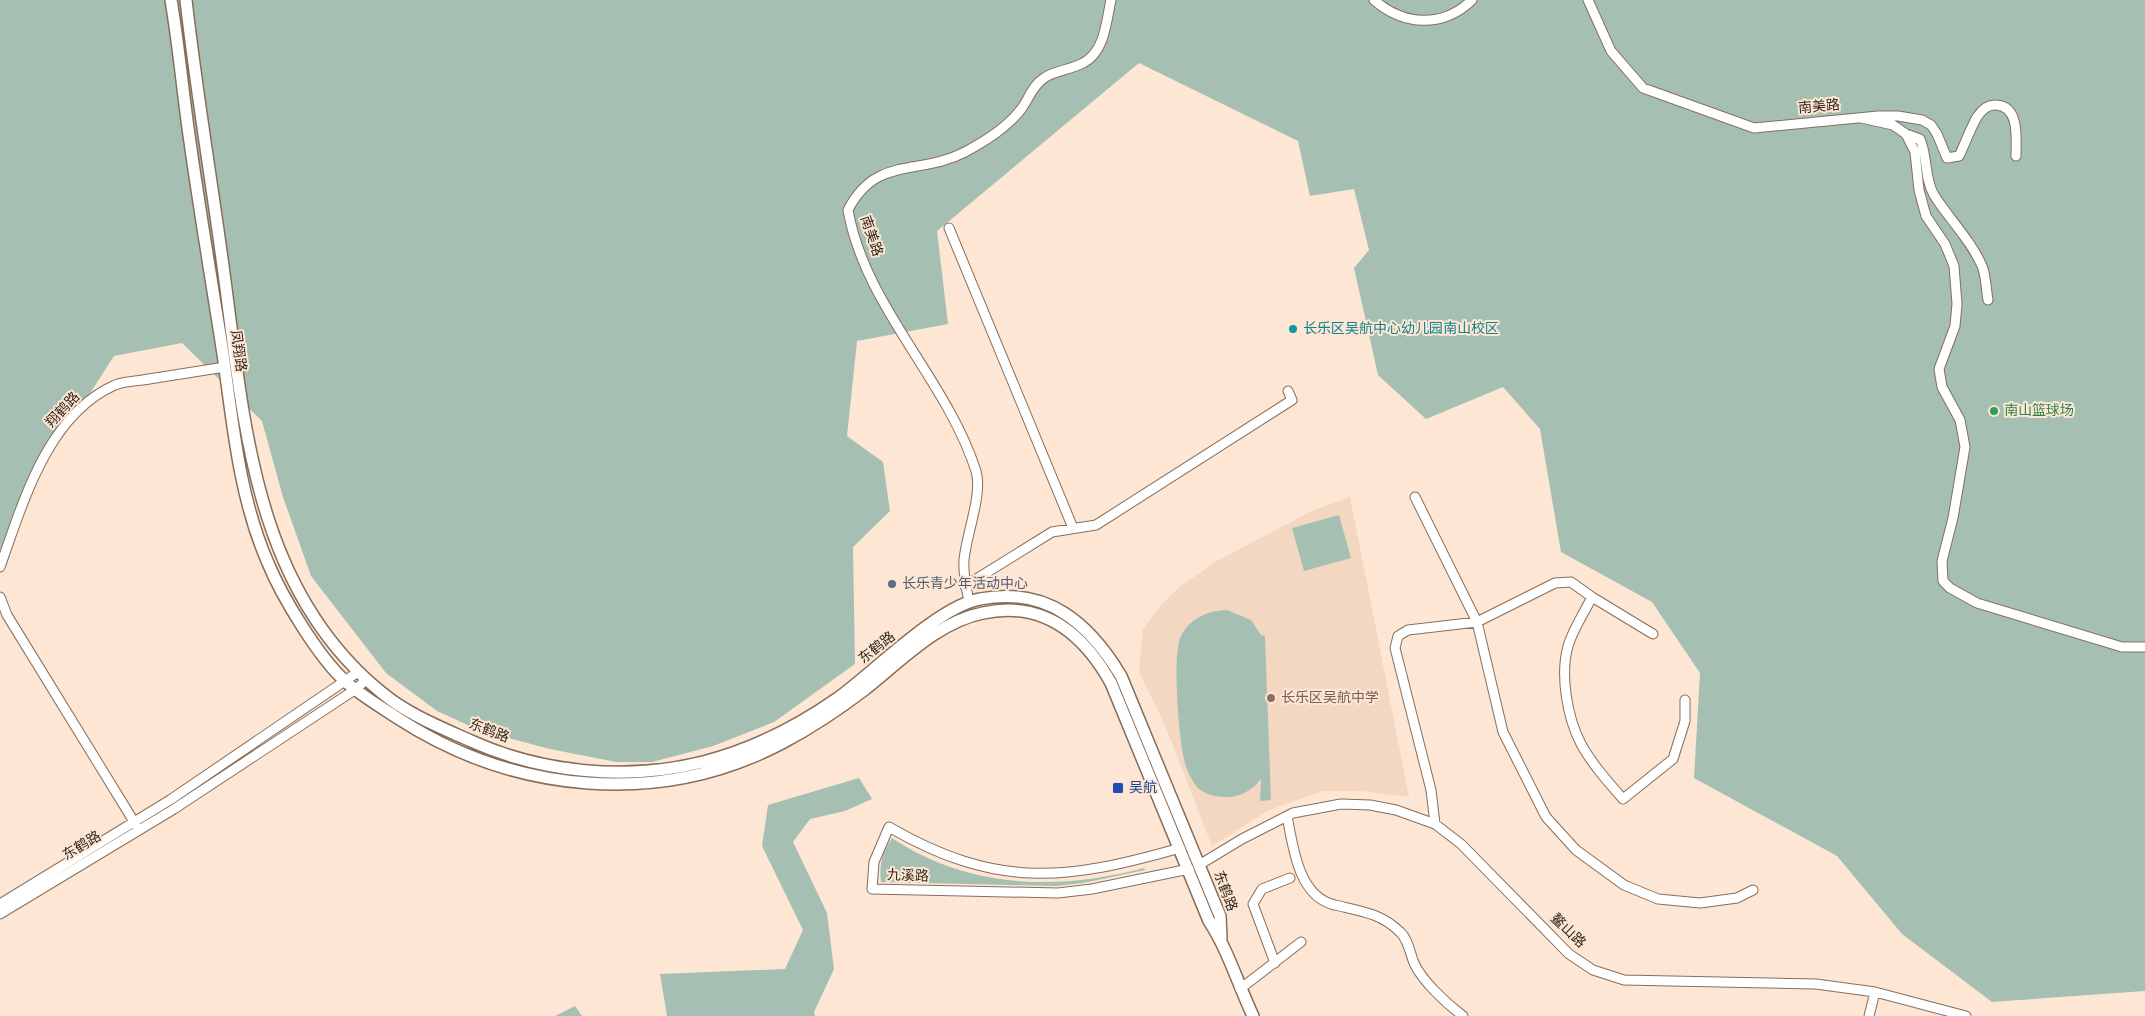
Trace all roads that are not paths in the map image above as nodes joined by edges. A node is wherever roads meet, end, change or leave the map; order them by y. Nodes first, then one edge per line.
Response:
1 (171, 0) edge
2 (186, 0) edge
3 (1111, 0) edge
4 (1374, 0) edge
5 (1472, 0) edge
6 (1588, 0) edge
7 (1861, 118) junction
8 (1906, 134) junction
9 (2016, 156) dead end
10 (949, 228) dead end
11 (1988, 300) dead end
12 (225, 367) junction
13 (1288, 391) dead end
14 (1415, 497) dead end
15 (1073, 528) junction
16 (0, 567) edge
17 (965, 586) junction
18 (0, 597) edge
19 (1592, 597) junction
20 (969, 601) junction
21 (1477, 622) junction
22 (1653, 634) dead end
23 (2145, 647) edge
24 (362, 676) junction
25 (346, 682) junction
26 (356, 689) junction
27 (1685, 700) dead end
28 (170, 800) junction
29 (174, 809) junction
30 (1287, 816) junction
31 (1435, 824) junction
32 (136, 825) junction
33 (1180, 848) junction
34 (1194, 867) junction
35 (1290, 878) dead end
36 (1753, 890) dead end
37 (0, 904) edge
38 (0, 914) edge
39 (1301, 942) dead end
40 (1275, 963) junction
41 (1240, 989) junction
42 (1875, 992) junction
43 (1252, 1016) edge
44 (1463, 1016) edge
45 (1868, 1016) edge
46 (1966, 1016) edge

1 - 12 main road, 凤翔路
2 - 24 main road, 凤翔路
3 - 17 street, 南美路
4 - 5 street
6 - 7 street, 南美路
7 - 8 street
7 - 9 street, 南美路
8 - 11 street
8 - 23 street
10 - 15 street
12 - 16 street, 翔鹤路
12 - 25 main road, 凤翔路
13 - 15 street
14 - 21 street
15 - 17 street
17 - 20 street, 南美路
18 - 32 street
19 - 21 street
19 - 22 street
19 - 27 street
20 - 24 main road, 东鹤路
20 - 34 main road, 东鹤路
21 - 31 street
21 - 36 street
24 - 25 street, 东鹤路
24 - 26 street, 东鹤路
25 - 26 main road, 东鹤路
25 - 28 street, 东鹤路
26 - 29 street, 东鹤路
26 - 33 main road, 东鹤路
28 - 29 street
28 - 32 street, 东鹤路
29 - 32 street, 东鹤路
30 - 31 street, 鳌山路
30 - 34 street, 鳌山路
30 - 44 street
31 - 42 street, 鳌山路
32 - 37 street, 东鹤路
32 - 38 street, 东鹤路
33 - 34 main road, 东鹤路
33 - 34 street, 九溪路
34 - 41 main road, 东鹤路
35 - 40 street
39 - 40 street
40 - 41 street
41 - 43 main road, 东鹤路
42 - 45 street
42 - 46 street, 鳌山路

